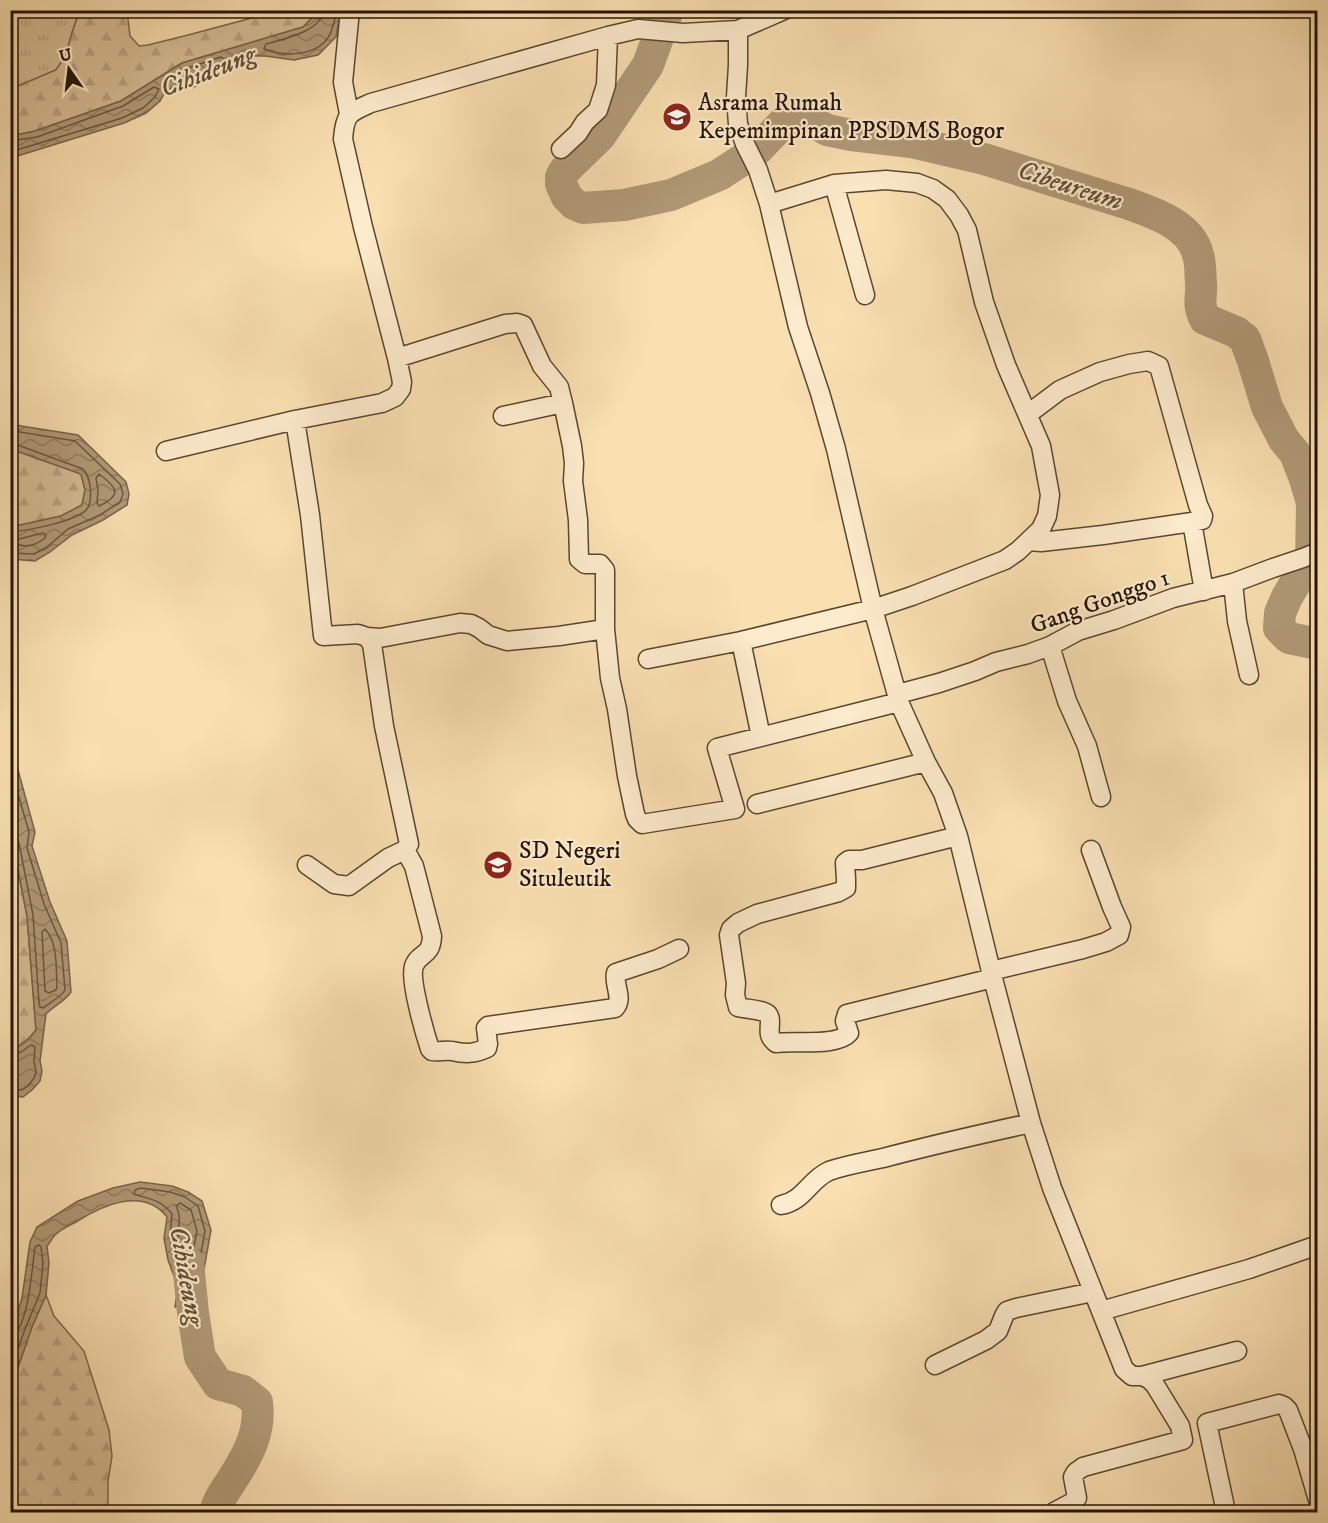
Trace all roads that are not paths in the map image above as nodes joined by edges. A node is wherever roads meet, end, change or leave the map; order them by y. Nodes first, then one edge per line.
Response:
1 (350, 10) edge
2 (784, 10) edge
3 (738, 30) junction
4 (608, 36) junction
5 (349, 114) junction
6 (561, 149) dead end
7 (834, 184) junction
8 (769, 204) junction
9 (865, 295) dead end
10 (397, 358) junction
11 (563, 403) junction
12 (1028, 414) junction
13 (503, 416) dead end
14 (295, 420) junction
15 (166, 451) dead end
16 (1192, 522) junction
17 (1029, 541) junction
18 (1310, 555) edge
19 (1233, 583) junction
20 (1204, 591) junction
21 (873, 609) junction
22 (605, 629) junction
23 (368, 637) junction
24 (741, 641) junction
25 (1050, 646) junction
26 (648, 659) dead end
27 (1249, 675) dead end
28 (898, 698) junction
29 (761, 737) junction
30 (926, 762) junction
31 (1101, 797) dead end
32 (757, 804) dead end
33 (958, 836) junction
34 (405, 850) junction
35 (1091, 850) dead end
36 (307, 866) dead end
37 (679, 949) dead end
38 (992, 974) junction
39 (1031, 1123) junction
40 (781, 1205) dead end
41 (1317, 1245) edge
42 (1092, 1292) junction
43 (1101, 1311) junction
44 (1237, 1351) dead end
45 (934, 1365) dead end
46 (1142, 1376) junction
47 (1317, 1500) edge
48 (1054, 1512) edge
49 (1226, 1512) edge

1 - 5 street
2 - 3 street
3 - 4 street
3 - 8 street
4 - 5 street
4 - 6 street
5 - 10 street
7 - 8 street
7 - 9 street
7 - 12 street
8 - 21 street
10 - 11 street
10 - 14 street
11 - 13 street
11 - 22 street
12 - 16 street
12 - 17 street
14 - 15 street
14 - 23 street
16 - 17 street
16 - 20 street
17 - 21 street
18 - 19 street, Gang Gonggo 1
19 - 20 street, Gang Gonggo 1
19 - 27 street
20 - 25 street, Gang Gonggo 1
21 - 24 street
21 - 28 street
22 - 23 street
22 - 29 street, Gang Gonggo 1
23 - 34 street
24 - 26 street
24 - 29 street
25 - 28 street, Gang Gonggo 1
25 - 31 street
28 - 29 street, Gang Gonggo 1
28 - 30 street
30 - 32 street
30 - 33 street
33 - 38 street
33 - 38 street
34 - 36 street
34 - 37 street
35 - 38 street
38 - 39 street
39 - 40 street
39 - 42 street
41 - 43 street
42 - 43 street
42 - 45 street
43 - 46 street
44 - 46 street
46 - 48 street
47 - 49 street

